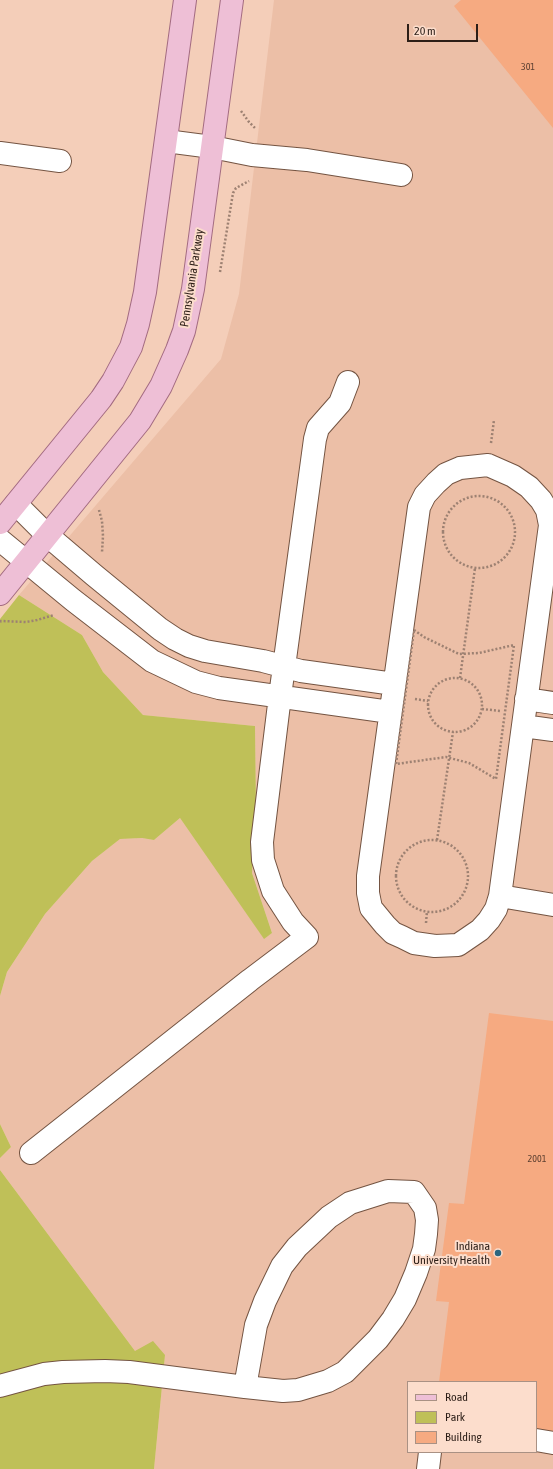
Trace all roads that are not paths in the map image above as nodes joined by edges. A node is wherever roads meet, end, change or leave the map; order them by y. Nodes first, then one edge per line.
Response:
1 (185, 0) edge
2 (232, 0) edge
3 (166, 141) junction
4 (212, 147) junction
5 (0, 153) edge
6 (60, 161) dead end
7 (401, 175) dead end
8 (348, 382) dead end
9 (16, 504) junction
10 (0, 523) edge
11 (552, 525) edge
12 (47, 535) junction
13 (0, 540) edge
14 (26, 562) junction
15 (0, 594) edge
16 (284, 667) junction
17 (394, 684) junction
18 (280, 696) junction
19 (526, 699) junction
20 (553, 703) edge
21 (390, 712) junction
22 (523, 726) junction
23 (553, 730) edge
24 (500, 896) junction
25 (553, 905) edge
26 (31, 1153) dead end
27 (0, 1386) edge
28 (245, 1387) junction
29 (537, 1440) edge
30 (553, 1443) edge
31 (430, 1453) edge
32 (428, 1469) edge

1 - 3 main road
2 - 4 main road, Pennsylvania Parkway
3 - 4 street
3 - 9 main road
4 - 7 street
4 - 12 main road, Pennsylvania Parkway
5 - 6 street
8 - 16 street
9 - 10 main road
9 - 12 street
11 - 17 street
11 - 19 street
12 - 14 main road, Pennsylvania Parkway
12 - 16 street
13 - 14 street
14 - 15 main road, Pennsylvania Parkway
14 - 18 street
16 - 17 street
16 - 18 street
17 - 21 street
18 - 21 street
18 - 26 street
19 - 20 street
19 - 22 street
21 - 24 street
22 - 23 street
22 - 24 street
24 - 25 street
27 - 28 street
28 - 28 street
29 - 30 street
31 - 32 street

